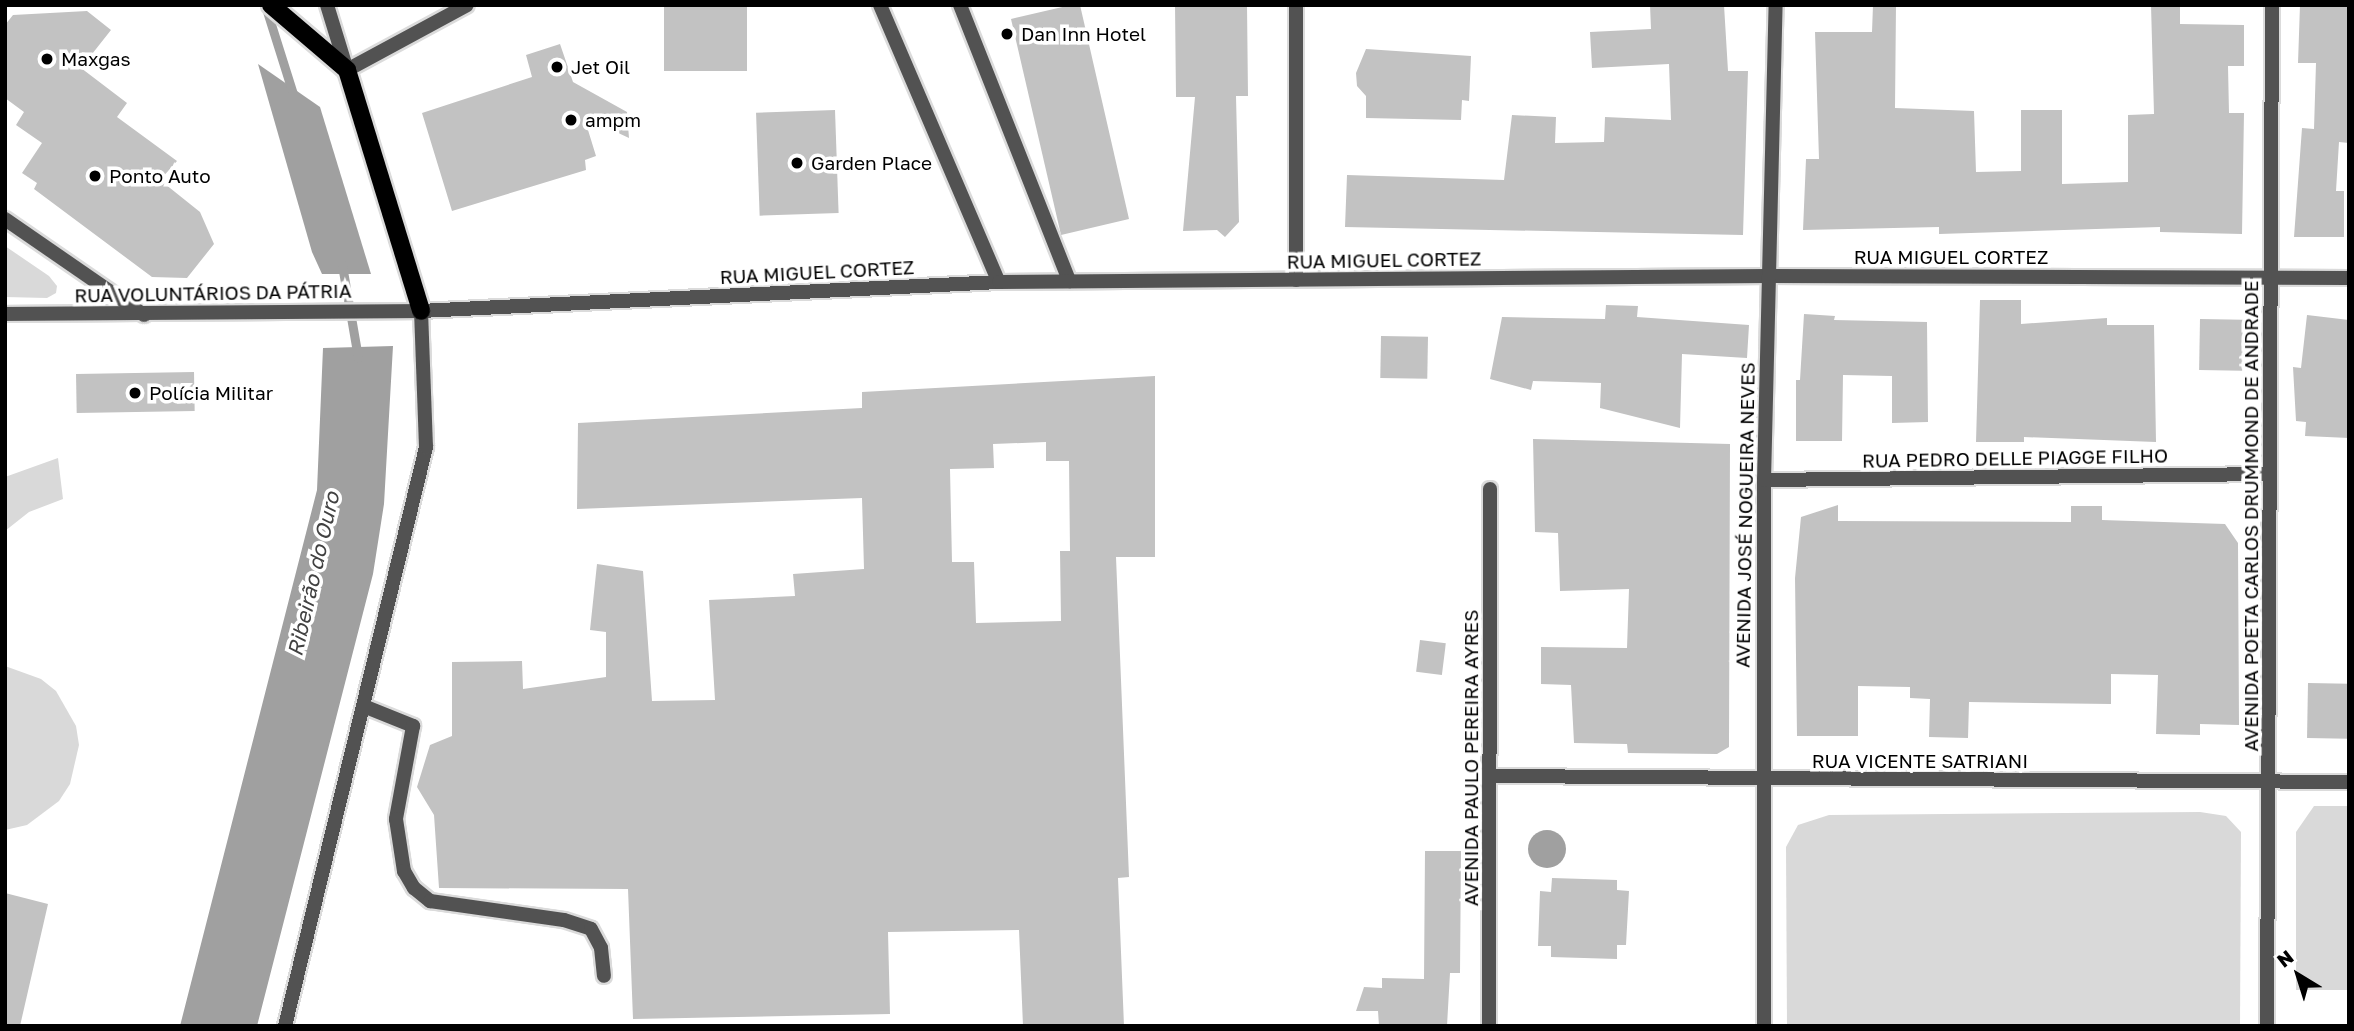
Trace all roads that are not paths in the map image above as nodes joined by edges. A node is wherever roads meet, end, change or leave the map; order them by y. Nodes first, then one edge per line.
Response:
1 (271, 5) edge
2 (327, 5) edge
3 (467, 5) edge
4 (880, 5) edge
5 (960, 5) edge
6 (1296, 5) edge
7 (1776, 5) edge
8 (2272, 5) edge
9 (347, 70) junction
10 (5, 219) edge
11 (1769, 276) junction
12 (2270, 277) junction
13 (2349, 278) edge
14 (1069, 281) junction
15 (1296, 281) junction
16 (999, 282) junction
17 (421, 311) junction
18 (5, 314) edge
19 (144, 315) junction
20 (2267, 474) junction
21 (1764, 480) junction
22 (1490, 489) dead end
23 (366, 707) junction
24 (1492, 776) junction
25 (1761, 780) junction
26 (2271, 782) junction
27 (2349, 782) edge
28 (604, 975) dead end
29 (285, 1026) edge
30 (1489, 1026) edge
31 (1764, 1026) edge
32 (2267, 1026) edge

1 - 9 main road
2 - 9 street
3 - 9 street
4 - 16 street
5 - 14 street
6 - 15 street
7 - 11 street, AVENIDA JOSÉ NOGUEIRA NEVES
8 - 12 street, AVENIDA POETA CARLOS DRUMMOND DE ANDRADE
9 - 17 main road
10 - 19 street
11 - 12 street, RUA MIGUEL CORTEZ
11 - 15 street, RUA MIGUEL CORTEZ
11 - 21 street, AVENIDA JOSÉ NOGUEIRA NEVES
12 - 13 street, RUA MIGUEL CORTEZ
12 - 20 street, AVENIDA POETA CARLOS DRUMMOND DE ANDRADE
14 - 15 street, RUA MIGUEL CORTEZ
14 - 16 street, RUA MIGUEL CORTEZ
16 - 17 street, RUA MIGUEL CORTEZ
17 - 19 street, RUA VOLUNTÁRIOS DA PÁTRIA
17 - 23 street
18 - 19 street, RUA VOLUNTÁRIOS DA PÁTRIA
20 - 21 street, RUA PEDRO DELLE PIAGGE FILHO
20 - 26 street, AVENIDA POETA CARLOS DRUMMOND DE ANDRADE
21 - 25 street, AVENIDA JOSÉ NOGUEIRA NEVES
22 - 24 street, AVENIDA PAULO PEREIRA AYRES
23 - 28 street
23 - 29 street
24 - 25 street, RUA VICENTE SATRIANI
24 - 30 street, AVENIDA PAULO PEREIRA AYRES
25 - 26 street, RUA VICENTE SATRIANI
25 - 31 street, AVENIDA JOSÉ NOGUEIRA NEVES
26 - 27 street, RUA VICENTE SATRIANI
26 - 32 street, AVENIDA POETA CARLOS DRUMMOND DE ANDRADE

